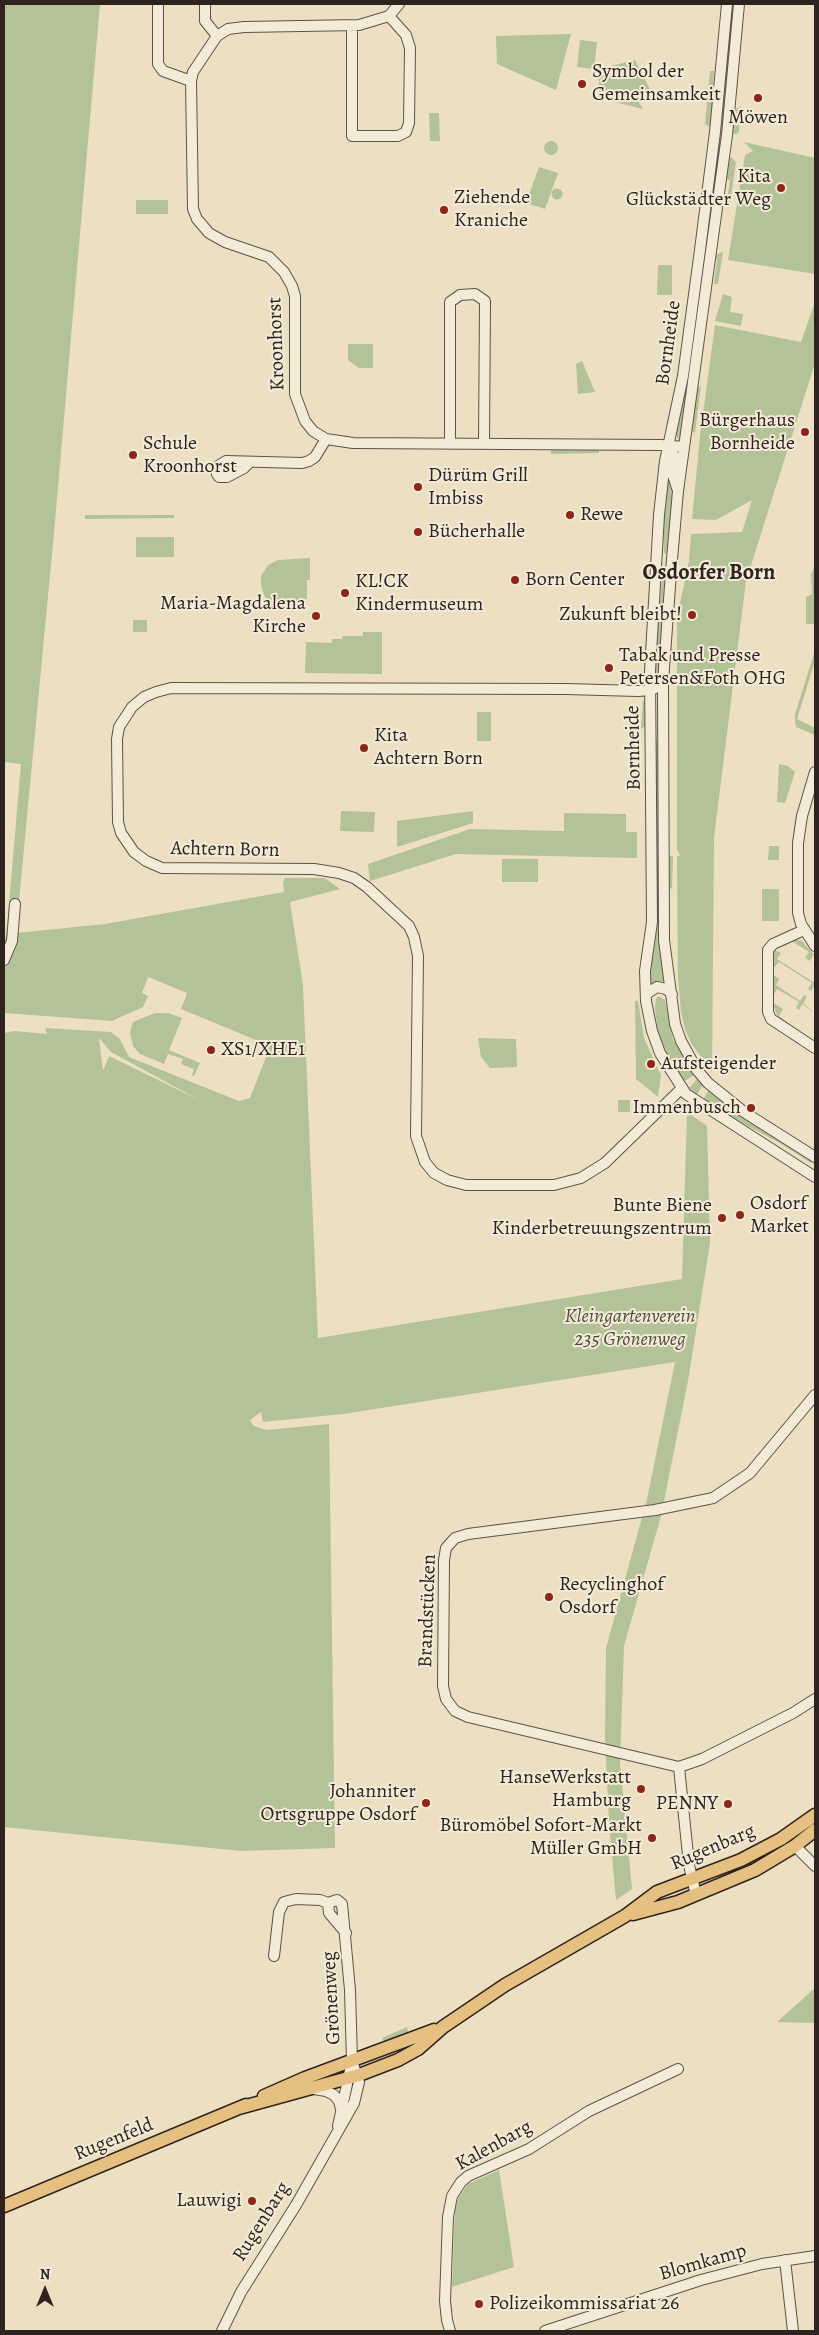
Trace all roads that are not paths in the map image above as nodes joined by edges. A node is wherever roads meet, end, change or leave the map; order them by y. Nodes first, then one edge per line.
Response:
1 (158, 4) edge
2 (205, 4) edge
3 (399, 4) edge
4 (727, 4) edge
5 (739, 4) edge
6 (389, 16) junction
7 (352, 26) junction
8 (217, 36) junction
9 (191, 81) junction
10 (326, 439) junction
11 (450, 444) junction
12 (484, 444) junction
13 (669, 446) junction
14 (684, 447) junction
15 (250, 462) dead end
16 (678, 491) junction
17 (664, 685) junction
18 (650, 690) junction
19 (664, 747) junction
20 (815, 772) edge
21 (14, 904) dead end
22 (804, 930) junction
23 (815, 946) edge
24 (4, 960) edge
25 (646, 994) junction
26 (672, 994) junction
27 (815, 1048) edge
28 (681, 1089) junction
29 (815, 1157) edge
30 (815, 1177) edge
31 (815, 1395) edge
32 (815, 1699) edge
33 (679, 1767) junction
34 (815, 1815) edge
35 (815, 1830) edge
36 (795, 1846) junction
37 (815, 1866) edge
38 (691, 1878) junction
39 (696, 1895) junction
40 (328, 1903) junction
41 (625, 1916) junction
42 (346, 1933) junction
43 (274, 1956) dead end
44 (443, 2027) junction
45 (352, 2061) junction
46 (678, 2069) dead end
47 (354, 2077) junction
48 (312, 2088) junction
49 (239, 2108) junction
50 (341, 2110) junction
51 (337, 2134) junction
52 (4, 2206) edge
53 (815, 2256) edge
54 (785, 2260) junction
55 (222, 2331) edge
56 (450, 2331) edge
57 (545, 2331) edge
58 (793, 2331) edge

1 - 9 street
2 - 8 street
3 - 6 street
4 - 13 street, Bornheide
5 - 14 street, Bornheide
6 - 7 street
6 - 7 street
7 - 8 street
8 - 9 street, Kroonhorst
9 - 10 street, Kroonhorst
10 - 11 street
10 - 15 street
11 - 12 street
11 - 12 street
12 - 13 street
13 - 14 street
13 - 16 street
13 - 18 street, Bornheide
14 - 16 street, Bornheide
16 - 17 street, Bornheide
17 - 18 street, Achtern Born
17 - 19 street, Bornheide
18 - 19 street
18 - 25 street, Bornheide
18 - 28 street, Achtern Born
19 - 26 street, Bornheide
20 - 22 street
21 - 24 street
22 - 23 street
22 - 27 street
25 - 26 street
25 - 28 street, Bornheide
26 - 29 street, Bornheide
28 - 30 street, Bornheide
31 - 33 street, Brandstücken
32 - 33 street
33 - 38 street
34 - 38 main road, Rugenbarg
35 - 36 main road, Rugenbarg
36 - 37 street
36 - 39 main road, Rugenbarg
38 - 39 street
38 - 41 main road, Rugenbarg
39 - 41 main road, Rugenbarg
40 - 42 street, Grönenweg
40 - 42 street, Grönenweg
40 - 43 street, Grönenweg
41 - 44 main road, Rugenbarg
42 - 45 street, Grönenweg
44 - 45 main road, Rugenbarg
44 - 47 main road, Rugenbarg
45 - 47 street, Rugenbarg
45 - 49 main road, Rugenfeld
46 - 56 street, Kalenbarg
47 - 48 main road, Rugenfeld
47 - 50 street, Rugenbarg
47 - 51 street, Rugenbarg
48 - 49 main road, Rugenfeld
48 - 50 street
49 - 52 main road, Rugenfeld
50 - 51 street, Rugenbarg
51 - 55 street, Rugenbarg
53 - 54 street, Blomkamp
54 - 57 street, Blomkamp
54 - 58 street

